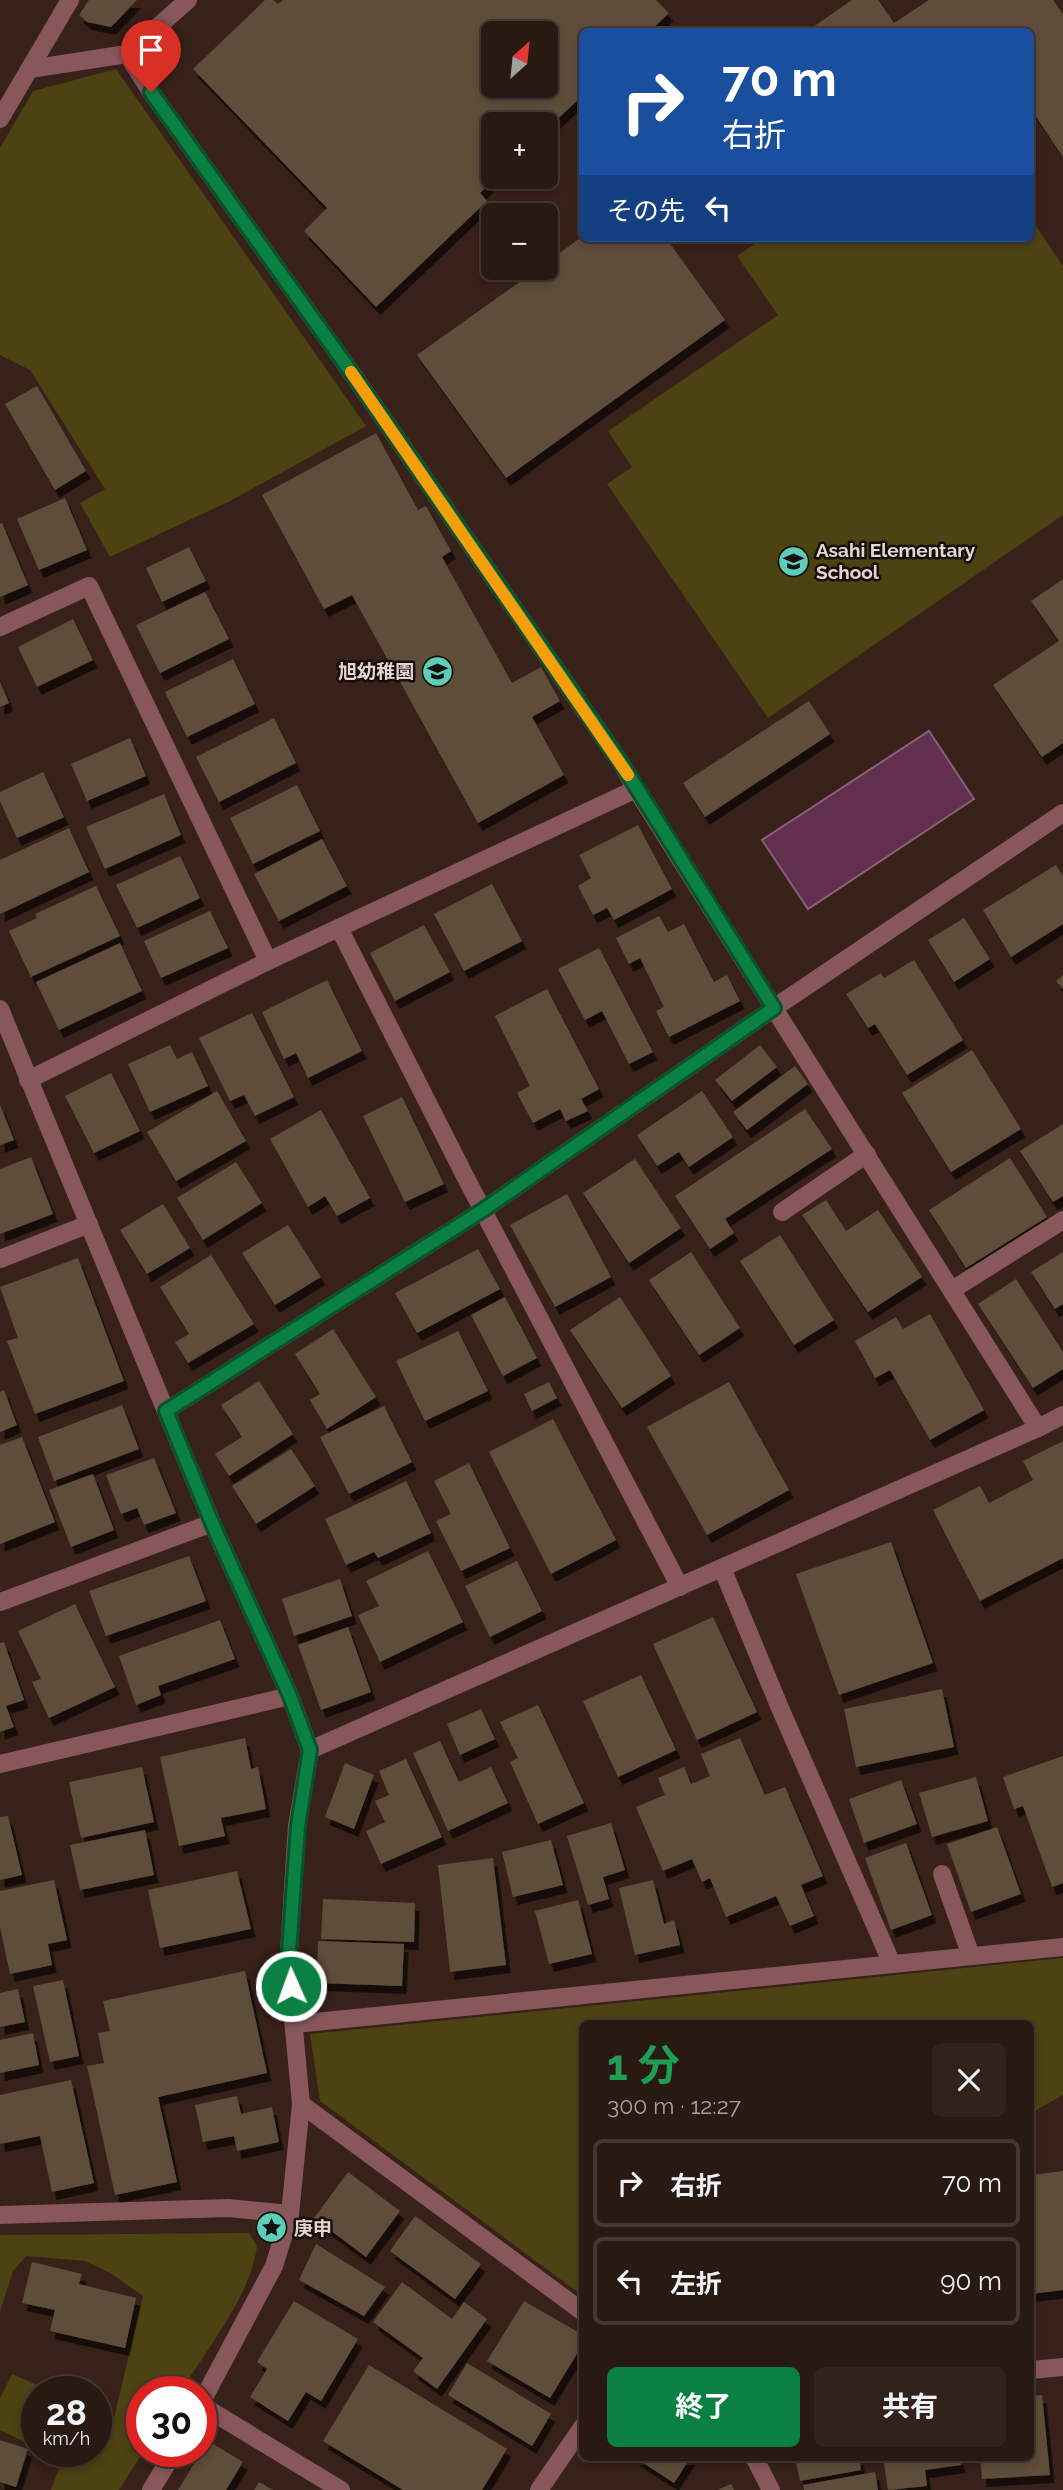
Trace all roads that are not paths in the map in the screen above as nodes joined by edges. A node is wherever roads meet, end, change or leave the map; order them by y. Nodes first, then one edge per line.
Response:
1 (70, 0) edge
2 (188, 0) edge
3 (127, 54) junction
4 (30, 69) junction
5 (0, 119) edge
6 (0, 627) edge
7 (636, 789) junction
8 (1063, 813) edge
9 (339, 928) junction
10 (268, 961) junction
11 (774, 1008) junction
12 (0, 1009) edge
13 (28, 1080) junction
14 (867, 1154) junction
15 (483, 1210) junction
16 (782, 1212) dead end
17 (1063, 1220) edge
18 (89, 1224) junction
19 (0, 1259) edge
20 (952, 1290) junction
21 (166, 1411) junction
22 (1063, 1415) edge
23 (1038, 1428) junction
24 (212, 1523) junction
25 (722, 1568) junction
26 (680, 1587) junction
27 (0, 1602) edge
28 (290, 1696) junction
29 (310, 1750) junction
30 (0, 1764) edge
31 (942, 1874) dead end
32 (1063, 1947) edge
33 (971, 1956) junction
34 (892, 1964) junction
35 (295, 2024) junction
36 (301, 2104) junction
37 (289, 2214) junction
38 (0, 2215) edge
39 (579, 2309) edge
40 (1063, 2367) edge
41 (1034, 2370) edge
42 (216, 2376) edge
43 (217, 2414) edge
44 (579, 2432) edge
45 (756, 2461) edge
46 (165, 2467) edge
47 (151, 2490) edge
48 (341, 2490) edge
49 (539, 2490) edge
50 (772, 2490) edge

1 - 4 street
2 - 3 street
3 - 4 street
3 - 7 street
4 - 5 street
6 - 10 street
7 - 9 street
7 - 11 street
8 - 11 street
9 - 10 street
9 - 15 street
10 - 13 street
11 - 14 street
11 - 15 street
12 - 13 street
13 - 18 street
14 - 16 street
14 - 20 street
15 - 21 street
15 - 26 street
17 - 20 street
18 - 19 street
18 - 21 street
20 - 23 street
21 - 24 street
22 - 23 street
23 - 25 street
24 - 27 street
24 - 28 street
25 - 26 street
25 - 34 street
26 - 29 street
28 - 29 street
28 - 30 street
29 - 35 street
31 - 33 street
32 - 33 street
33 - 34 street
34 - 35 street
35 - 36 street
36 - 37 street
36 - 39 street
37 - 38 street
37 - 42 street
40 - 41 street
43 - 48 street
44 - 49 street
45 - 50 street
46 - 47 street

